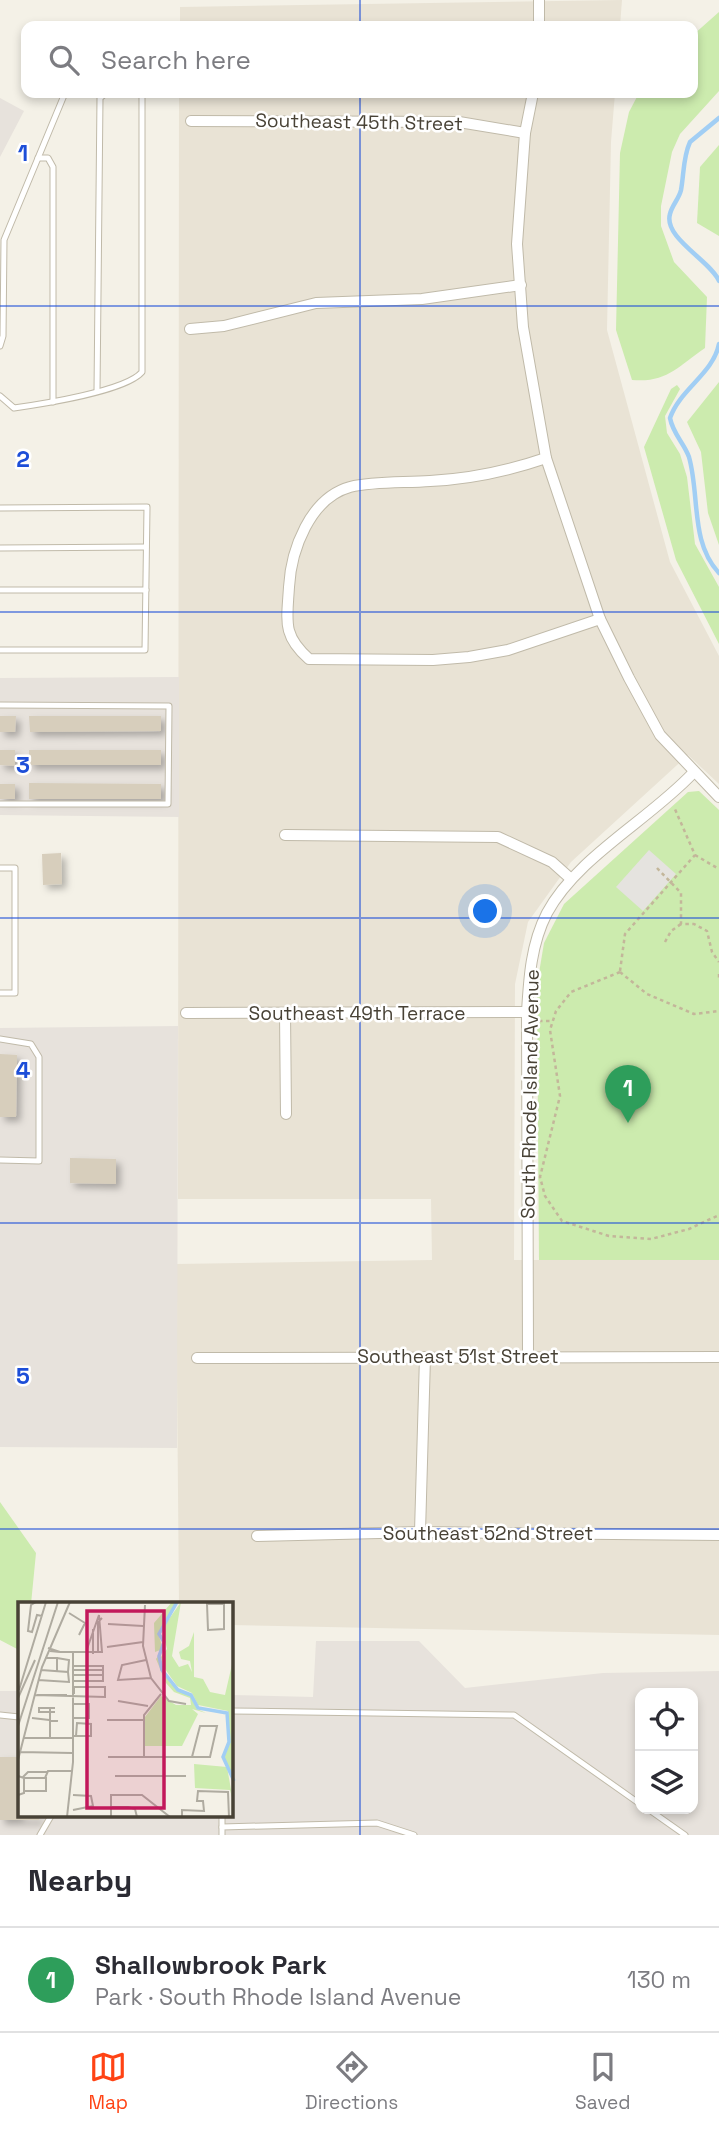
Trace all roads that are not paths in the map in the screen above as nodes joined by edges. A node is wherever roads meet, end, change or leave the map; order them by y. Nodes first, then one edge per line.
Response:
1 (539, 0) edge
2 (539, 21) edge
3 (63, 98) edge
4 (100, 98) edge
5 (142, 98) edge
6 (532, 98) edge
7 (191, 121) dead end
8 (525, 133) junction
9 (38, 158) junction
10 (521, 285) junction
11 (190, 329) dead end
12 (0, 346) edge
13 (97, 390) junction
14 (0, 396) edge
15 (53, 402) junction
16 (546, 458) junction
17 (0, 508) edge
18 (146, 547) junction
19 (0, 548) edge
20 (0, 590) edge
21 (146, 590) junction
22 (600, 618) junction
23 (0, 650) edge
24 (0, 705) edge
25 (693, 773) junction
26 (719, 797) edge
27 (0, 804) edge
28 (285, 835) dead end
29 (0, 868) edge
30 (571, 879) junction
31 (0, 993) edge
32 (527, 1012) junction
33 (187, 1013) dead end
34 (285, 1013) junction
35 (0, 1039) edge
36 (286, 1114) dead end
37 (0, 1160) edge
38 (528, 1355) junction
39 (425, 1357) junction
40 (719, 1357) edge
41 (197, 1358) dead end
42 (420, 1532) junction
43 (719, 1535) edge
44 (257, 1536) dead end
45 (233, 1711) edge
46 (0, 1715) edge
47 (18, 1717) edge
48 (635, 1800) edge
49 (655, 1814) edge
50 (50, 1818) edge
51 (222, 1818) edge
52 (222, 1827) junction
53 (40, 1835) edge
54 (222, 1835) edge
55 (414, 1835) edge
56 (685, 1835) edge

1 - 2 street
3 - 9 lane
4 - 13 lane
5 - 13 lane
6 - 8 street
7 - 8 street, Southeast 45th Street
8 - 10 street
9 - 12 lane
9 - 15 lane
10 - 11 street
10 - 16 street
13 - 15 lane
14 - 15 lane
16 - 22 street
16 - 22 street
17 - 18 lane
18 - 19 lane
18 - 21 lane
20 - 21 lane
21 - 23 lane
22 - 25 street
24 - 27 lane
25 - 26 street
25 - 30 street, South Rhode Island Avenue
28 - 30 street
29 - 31 lane
30 - 32 street, South Rhode Island Avenue
32 - 34 street, Southeast 49th Terrace
32 - 38 street, South Rhode Island Avenue
33 - 34 street, Southeast 49th Terrace
34 - 36 street
35 - 37 lane
38 - 39 street, Southeast 51st Street
38 - 40 street, Southeast 51st Street
39 - 41 street, Southeast 51st Street
39 - 42 street
42 - 43 street, Southeast 52nd Street
42 - 44 street, Southeast 52nd Street
45 - 48 lane
46 - 47 lane
49 - 56 lane
50 - 53 lane
51 - 52 lane
52 - 54 lane
52 - 55 lane

